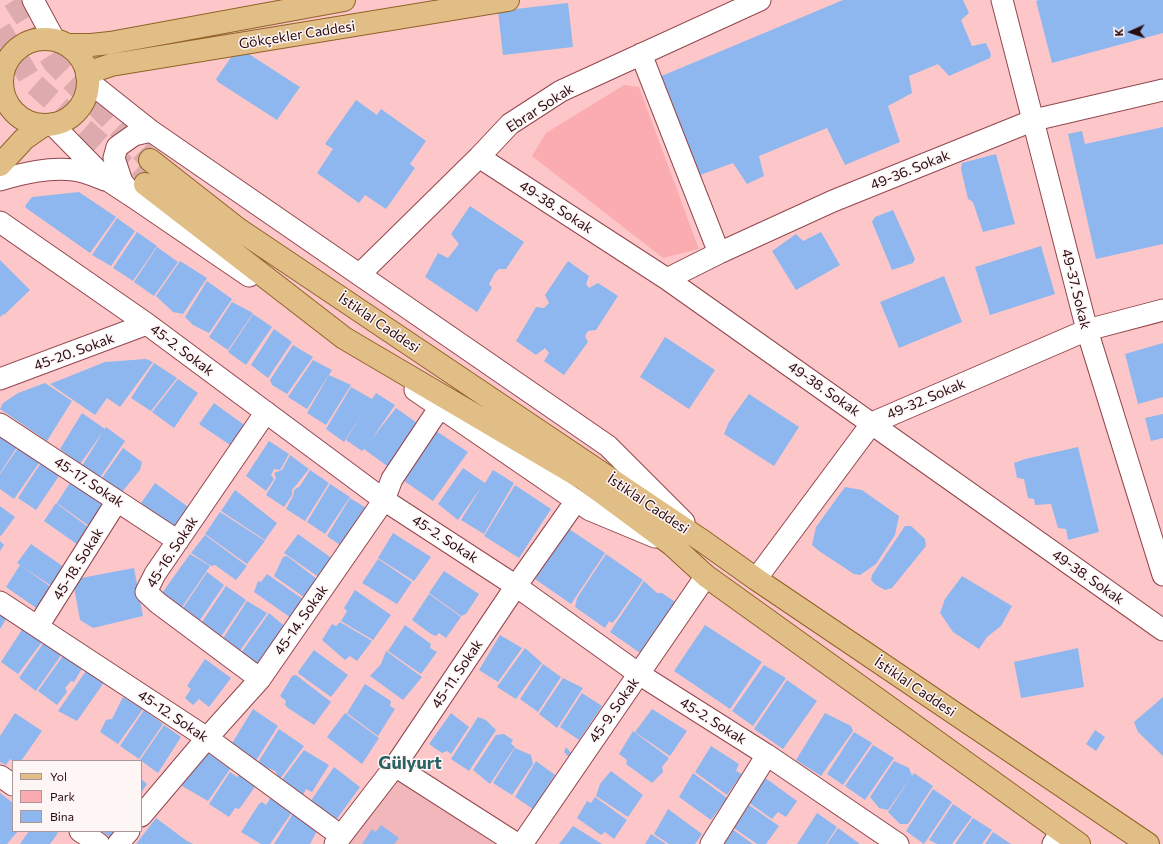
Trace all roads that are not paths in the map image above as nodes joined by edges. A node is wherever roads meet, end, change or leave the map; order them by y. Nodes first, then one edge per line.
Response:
1 (33, 0) edge
2 (344, 0) edge
3 (508, 0) edge
4 (760, 0) edge
5 (1002, 0) edge
6 (61, 42) junction
7 (641, 54) junction
8 (88, 78) junction
9 (1, 79) edge
10 (1163, 90) edge
11 (1034, 120) junction
12 (48, 125) junction
13 (152, 132) junction
14 (479, 157) junction
15 (150, 160) tunnel mouth
16 (0, 165) edge
17 (0, 180) edge
18 (107, 180) junction
19 (141, 191) junction
20 (0, 222) edge
21 (719, 253) junction
22 (360, 274) junction
23 (667, 279) junction
24 (1163, 310) edge
25 (147, 324) junction
26 (1087, 330) junction
27 (0, 379) edge
28 (440, 407) junction
29 (266, 412) junction
30 (872, 423) junction
31 (0, 424) edge
32 (384, 500) junction
33 (117, 501) junction
34 (576, 501) junction
35 (178, 541) junction
36 (704, 542) junction
37 (672, 544) junction
38 (1163, 575) edge
39 (706, 576) junction
40 (756, 579) junction
41 (516, 586) junction
42 (0, 602) edge
43 (38, 626) junction
44 (1163, 630) edge
45 (639, 674) junction
46 (260, 678) junction
47 (207, 738) junction
48 (767, 755) junction
49 (395, 766) junction
50 (0, 776) edge
51 (12, 784) edge
52 (142, 815) edge
53 (81, 832) edge
54 (128, 832) edge
55 (1057, 838) edge
56 (338, 840) edge
57 (99, 844) edge
58 (118, 844) edge
59 (517, 844) edge
60 (522, 844) edge
61 (711, 844) edge
62 (898, 844) edge
63 (1079, 844) edge
64 (1148, 844) edge

1 - 6 street
2 - 6 main road, Gökçekler Caddesi
3 - 8 main road, Gökçekler Caddesi
4 - 7 street, Ebrar Sokak
5 - 11 street, 49-37. Sokak
6 - 8 main road
6 - 9 main road
7 - 14 street, Ebrar Sokak
7 - 21 street
8 - 12 main road
8 - 13 street
9 - 12 main road
10 - 11 street, 49-36. Sokak
11 - 21 street, 49-36. Sokak
11 - 26 street, 49-37. Sokak
12 - 16 main road
12 - 18 street
13 - 19 street
13 - 22 street
14 - 22 street, Ebrar Sokak
14 - 23 street, 49-38. Sokak
15 - 36 main road, İstiklal Caddesi
17 - 18 street
18 - 19 street
19 - 28 street
19 - 37 main road, İstiklal Caddesi
20 - 25 street, 45-2. Sokak
21 - 23 street, 49-36. Sokak
22 - 36 street
23 - 30 street, 49-38. Sokak
24 - 26 street, 49-32. Sokak
25 - 27 street, 45-20. Sokak
25 - 29 street, 45-2. Sokak
26 - 30 street, 49-32. Sokak
26 - 38 street, 49-37. Sokak
28 - 32 street, 45-14. Sokak
28 - 34 street
29 - 32 street, 45-2. Sokak
29 - 35 street, 45-16. Sokak
30 - 40 street, 49-32. Sokak
30 - 44 street, 49-38. Sokak
31 - 33 street, 45-17. Sokak
32 - 41 street, 45-2. Sokak
32 - 46 street, 45-14. Sokak
33 - 35 street, 45-17. Sokak
33 - 43 street, 45-18. Sokak
34 - 37 street
34 - 41 street, 45-11. Sokak
35 - 46 street, 45-16. Sokak
36 - 40 main road, İstiklal Caddesi
37 - 39 main road, İstiklal Caddesi
39 - 45 street, 45-9. Sokak
39 - 55 main road, İstiklal Caddesi
40 - 64 main road, İstiklal Caddesi
41 - 45 street, 45-2. Sokak
41 - 49 street, 45-11. Sokak
42 - 43 street, 45-12. Sokak
43 - 47 street, 45-12. Sokak
45 - 48 street, 45-2. Sokak
45 - 60 street, 45-9. Sokak
46 - 47 street, 45-14. Sokak
47 - 52 street, 45-14. Sokak
47 - 56 street, 45-12. Sokak
48 - 61 street
48 - 62 street, 45-2. Sokak
49 - 56 street, 45-11. Sokak
49 - 59 street
50 - 51 street
53 - 57 street
54 - 58 street
55 - 63 main road, İstiklal Caddesi

